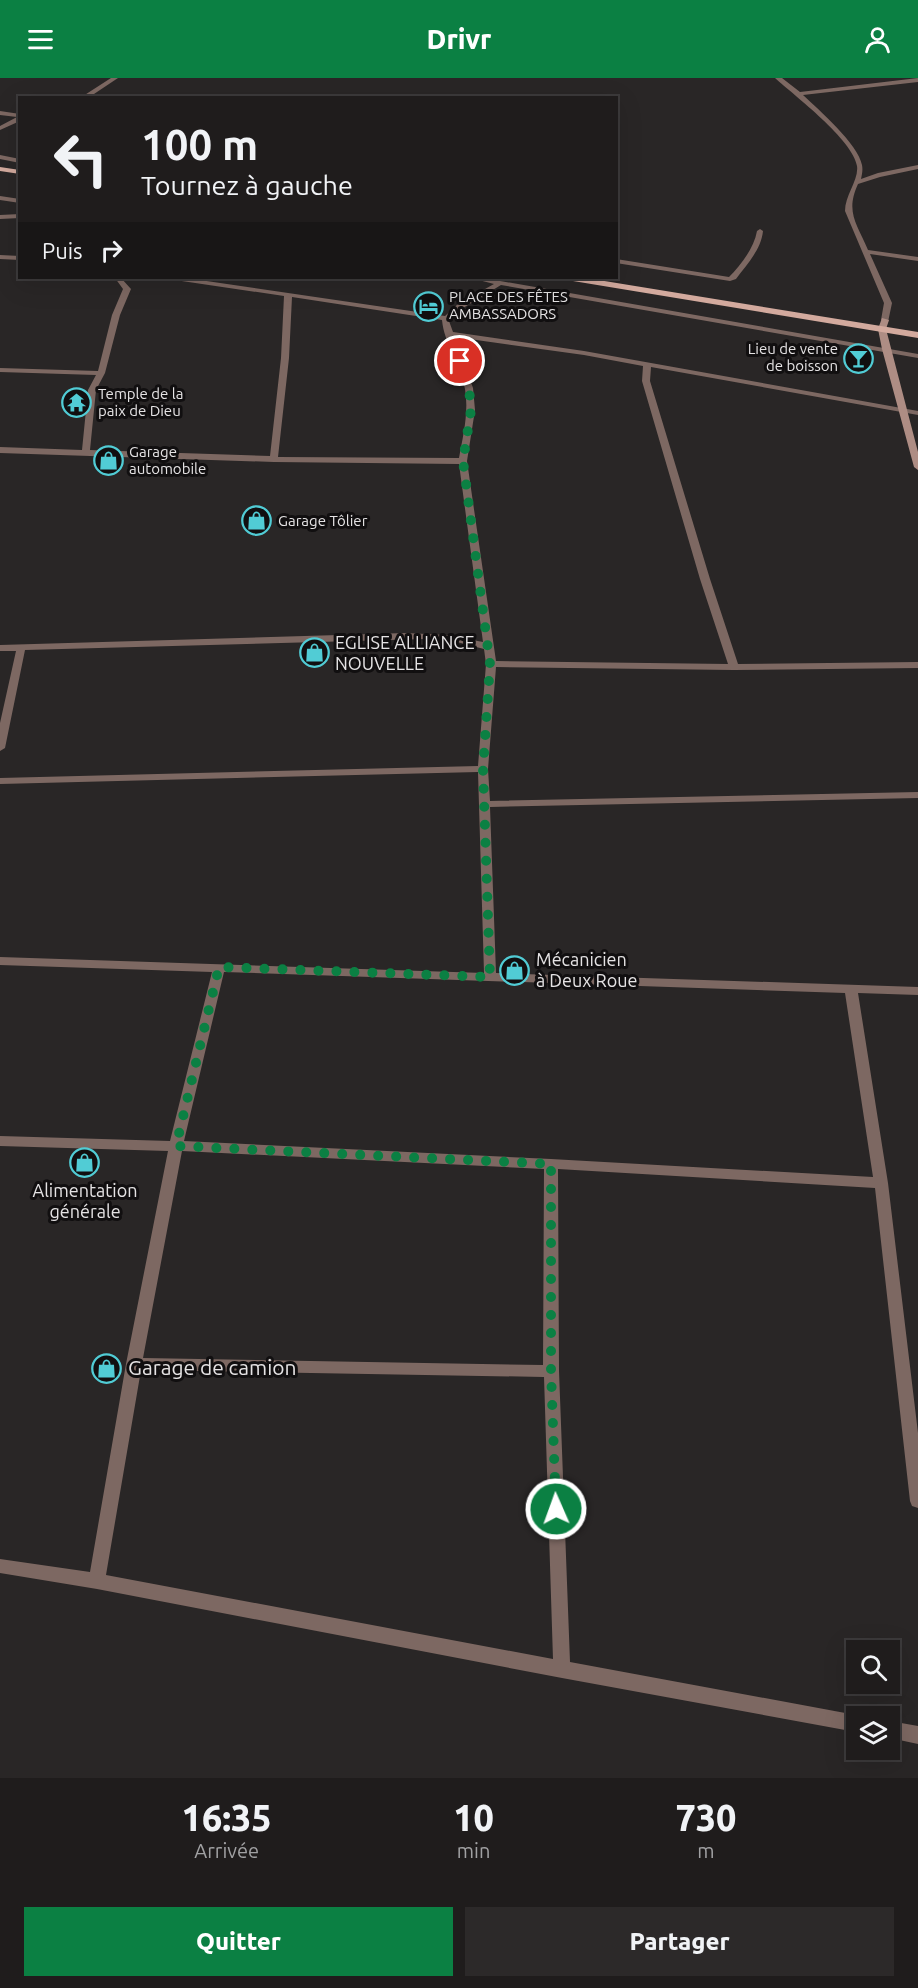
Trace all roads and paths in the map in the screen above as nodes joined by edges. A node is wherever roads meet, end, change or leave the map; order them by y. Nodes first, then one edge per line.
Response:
1 (115, 78) edge
2 (778, 78) edge
3 (918, 80) edge
4 (800, 94) junction
5 (86, 96) edge
6 (0, 113) edge
7 (18, 117) edge
8 (18, 118) edge
9 (0, 128) edge
10 (0, 157) edge
11 (18, 161) edge
12 (918, 167) edge
13 (0, 169) edge
14 (18, 172) edge
15 (856, 183) junction
16 (0, 198) edge
17 (18, 201) edge
18 (18, 216) edge
19 (3, 217) edge
20 (0, 225) edge
21 (760, 231) dead end
22 (868, 252) junction
23 (0, 257) edge
24 (18, 258) edge
25 (918, 260) edge
26 (618, 261) edge
27 (618, 275) edge
28 (119, 279) edge
29 (182, 279) edge
30 (480, 279) edge
31 (580, 279) edge
32 (500, 283) junction
33 (288, 295) junction
34 (445, 318) junction
35 (883, 324) junction
36 (918, 326) edge
37 (449, 334) junction
38 (918, 335) edge
39 (886, 349) junction
40 (918, 356) edge
41 (647, 366) junction
42 (0, 370) edge
43 (101, 373) junction
44 (902, 410) junction
45 (918, 413) edge
46 (0, 450) edge
47 (86, 452) junction
48 (274, 459) junction
49 (463, 461) junction
50 (918, 468) edge
51 (488, 647) junction
52 (0, 648) edge
53 (21, 648) junction
54 (490, 664) junction
55 (918, 665) edge
56 (734, 667) junction
57 (0, 748) edge
58 (483, 769) junction
59 (0, 781) edge
60 (918, 795) edge
61 (484, 804) junction
62 (0, 961) edge
63 (219, 967) junction
64 (490, 977) junction
65 (851, 988) junction
66 (918, 991) edge
67 (0, 1141) edge
68 (176, 1146) junction
69 (551, 1164) junction
70 (881, 1184) junction
71 (134, 1364) junction
72 (551, 1371) junction
73 (918, 1501) edge
74 (0, 1566) edge
75 (97, 1581) junction
76 (562, 1670) junction
77 (846, 1722) edge
78 (900, 1732) edge
79 (918, 1735) edge

1 - 5 street
2 - 4 street
3 - 4 street
4 - 15 street
6 - 7 street
8 - 9 street
10 - 11 street
12 - 15 street
13 - 14 main road
15 - 22 street
16 - 17 street
18 - 19 street
19 - 20 street
21 - 26 street
22 - 25 street
22 - 35 street
23 - 24 street
27 - 35 main road
28 - 43 street
29 - 33 street
30 - 32 street
31 - 35 main road
32 - 34 street
32 - 39 street
33 - 34 street
33 - 48 street
34 - 37 street
35 - 36 main road
35 - 38 main road
35 - 39 street
37 - 41 street
37 - 49 street
39 - 40 street
39 - 44 street
41 - 44 street
41 - 56 street
42 - 43 street
43 - 47 street
44 - 45 street
44 - 50 street
46 - 47 street
47 - 48 street
48 - 49 street
49 - 51 street
51 - 53 street
51 - 54 street
52 - 53 street
53 - 57 street
54 - 56 street
54 - 58 street
55 - 56 street
58 - 59 street
58 - 61 street
60 - 61 street
61 - 64 street
62 - 63 street
63 - 64 street
63 - 68 street
64 - 65 street
65 - 66 street
65 - 70 street
67 - 68 street
68 - 69 street
68 - 71 street
69 - 70 street
69 - 72 street
70 - 73 street
71 - 72 street
71 - 75 street
72 - 76 street
74 - 75 street
75 - 76 street
76 - 77 street
78 - 79 street

